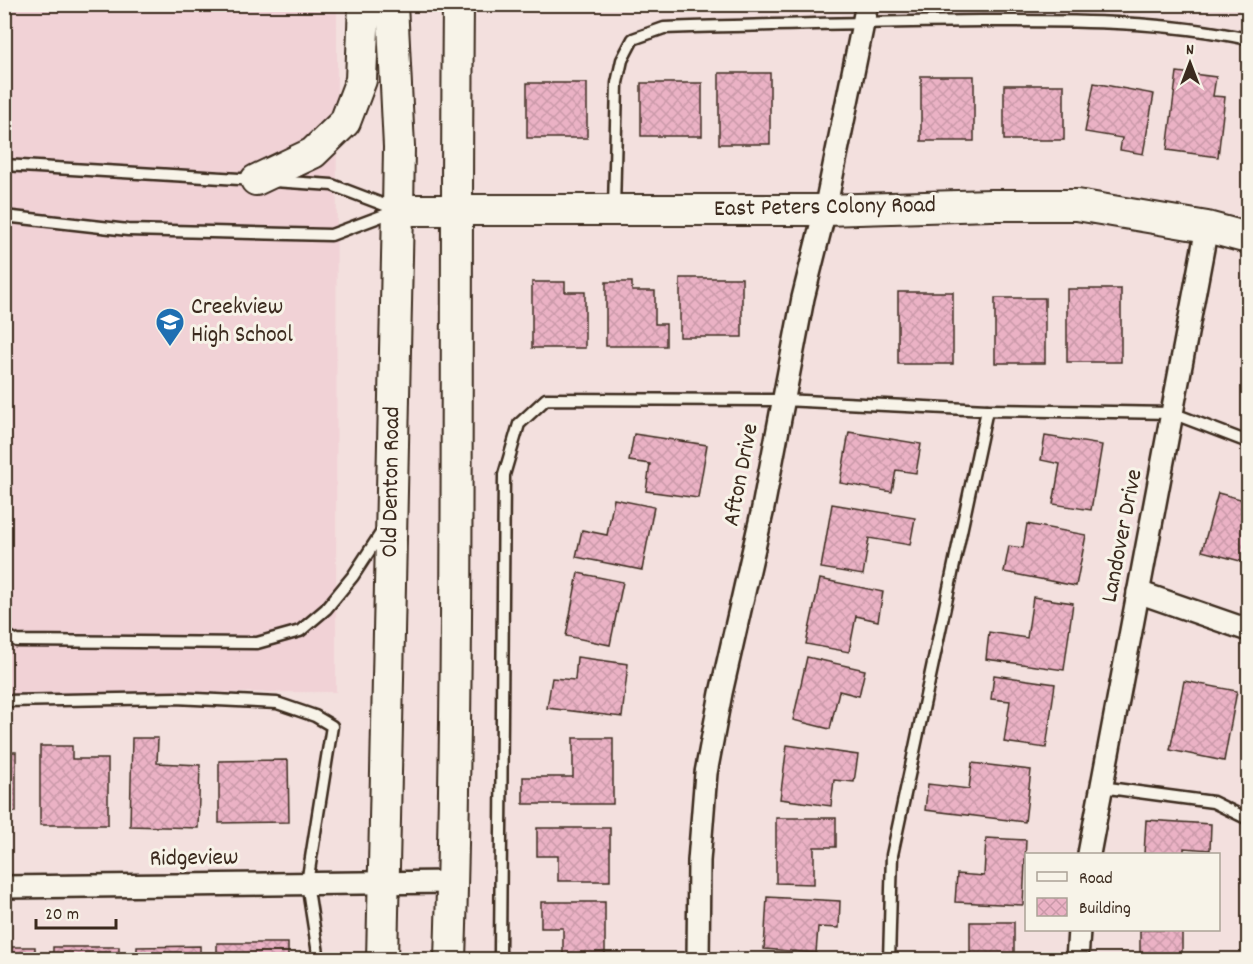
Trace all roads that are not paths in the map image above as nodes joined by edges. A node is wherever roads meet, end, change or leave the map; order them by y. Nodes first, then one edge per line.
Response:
1 (364, 4) edge
2 (392, 4) edge
3 (458, 4) edge
4 (865, 13) edge
5 (1248, 39) edge
6 (4, 165) edge
7 (256, 180) junction
8 (398, 210) junction
9 (614, 210) junction
10 (825, 210) junction
11 (455, 211) junction
12 (4, 216) edge
13 (1207, 227) junction
14 (1248, 238) edge
15 (783, 400) junction
16 (987, 410) junction
17 (1172, 413) junction
18 (1248, 442) edge
19 (391, 517) junction
20 (1138, 592) junction
21 (1248, 630) edge
22 (4, 634) edge
23 (4, 700) edge
24 (1101, 787) junction
25 (1248, 819) edge
26 (1089, 853) edge
27 (453, 882) junction
28 (307, 883) junction
29 (384, 883) junction
30 (4, 887) edge
31 (1079, 931) edge
32 (319, 960) edge
33 (382, 960) edge
34 (450, 960) edge
35 (503, 960) edge
36 (698, 960) edge
37 (889, 960) edge
38 (1077, 960) edge

1 - 7 main road
2 - 8 main road, Old Denton Road
3 - 11 main road
4 - 5 lane
4 - 9 lane
4 - 10 street, Afton Drive
6 - 7 lane
7 - 8 lane
8 - 11 main road, East Peters Colony Road
8 - 12 lane
8 - 19 main road, Old Denton Road
9 - 10 main road, East Peters Colony Road
9 - 11 main road, East Peters Colony Road
10 - 13 main road, East Peters Colony Road
10 - 15 street, Afton Drive
11 - 27 main road
13 - 14 main road, East Peters Colony Road
13 - 17 street, Landover Drive
15 - 16 lane
15 - 35 lane
15 - 36 street, Afton Drive
16 - 17 lane
16 - 37 lane
17 - 18 lane
17 - 20 street, Landover Drive
19 - 22 lane
19 - 29 main road, Old Denton Road
20 - 21 street
20 - 24 street, Landover Drive
23 - 28 lane
24 - 25 lane
24 - 26 street, Landover Drive
27 - 29 street, Ridgeview
27 - 34 main road
28 - 29 street, Ridgeview
28 - 30 street, Ridgeview
28 - 32 lane
29 - 33 main road, Old Denton Road
31 - 38 street

